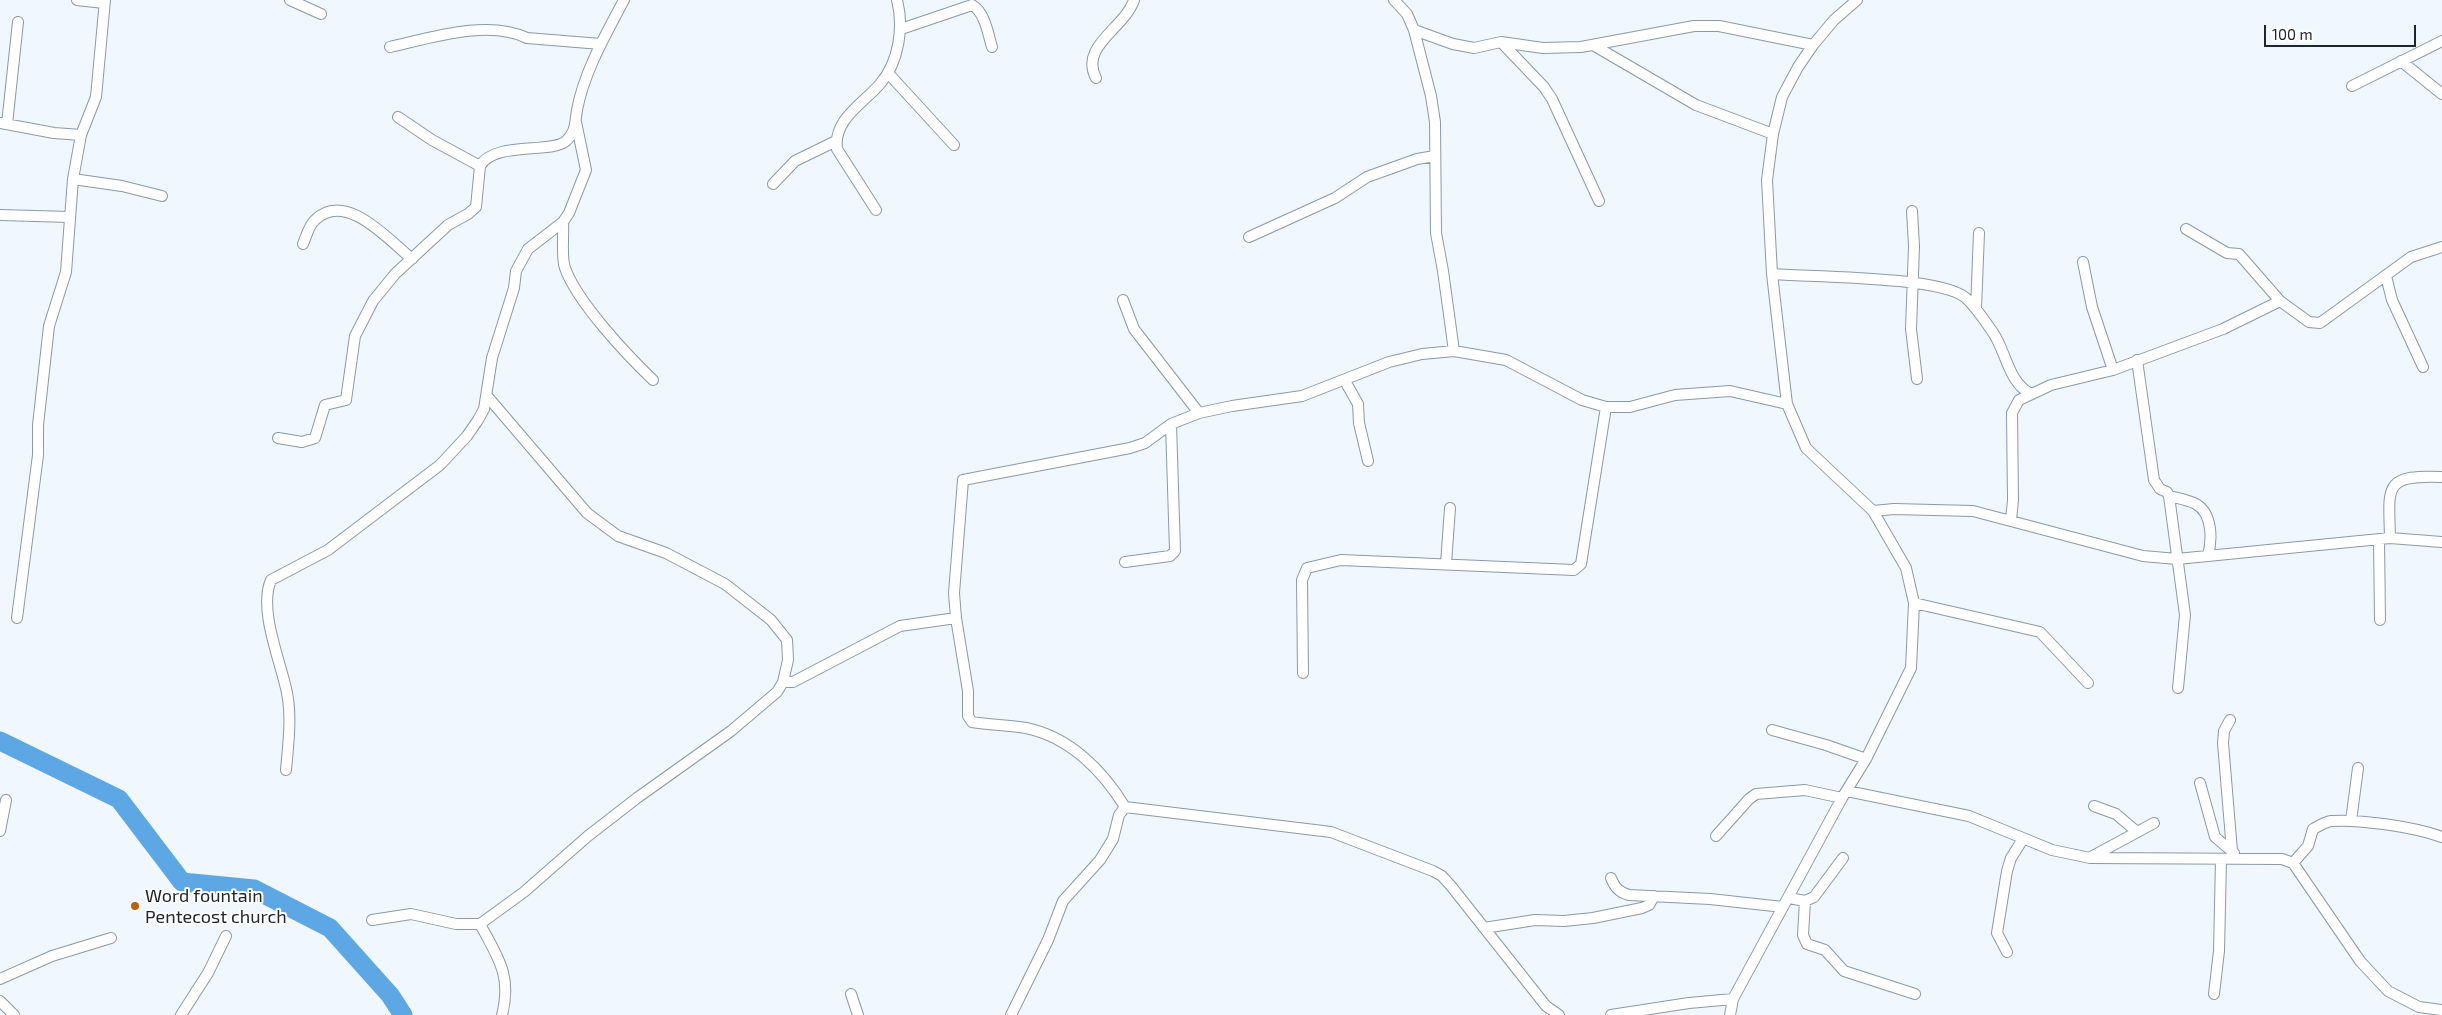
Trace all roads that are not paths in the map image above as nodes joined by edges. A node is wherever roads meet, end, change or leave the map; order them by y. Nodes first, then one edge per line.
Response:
1 (78, 0) edge
2 (290, 0) edge
3 (624, 0) edge
4 (898, 0) edge
5 (1134, 0) edge
6 (1394, 0) edge
7 (1856, 0) edge
8 (104, 1) edge
9 (321, 14) dead end
10 (18, 22) dead end
11 (902, 30) junction
12 (1414, 30) junction
13 (2442, 41) edge
14 (1501, 42) junction
15 (601, 44) junction
16 (1593, 45) junction
17 (1813, 45) junction
18 (992, 47) dead end
19 (390, 48) dead end
20 (2401, 61) junction
21 (888, 73) junction
22 (1096, 78) dead end
23 (2352, 86) dead end
24 (2442, 94) edge
25 (398, 117) dead end
26 (576, 122) junction
27 (4, 123) edge
28 (1773, 134) junction
29 (81, 135) junction
30 (836, 141) junction
31 (954, 145) dead end
32 (1435, 156) junction
33 (480, 166) junction
34 (73, 179) junction
35 (773, 184) dead end
36 (162, 196) dead end
37 (1599, 201) dead end
38 (876, 210) dead end
39 (1912, 211) dead end
40 (0, 215) edge
41 (70, 217) junction
42 (563, 222) junction
43 (2186, 229) dead end
44 (1979, 233) dead end
45 (1249, 237) dead end
46 (302, 244) dead end
47 (2442, 247) edge
48 (412, 259) junction
49 (2083, 262) dead end
50 (1772, 274) junction
51 (2386, 276) junction
52 (1914, 282) junction
53 (1123, 300) dead end
54 (2280, 301) junction
55 (1976, 309) junction
56 (1454, 351) junction
57 (2137, 360) junction
58 (2423, 367) dead end
59 (2113, 370) junction
60 (1917, 379) dead end
61 (653, 380) dead end
62 (1345, 380) junction
63 (2031, 394) junction
64 (487, 396) junction
65 (1787, 404) junction
66 (1606, 407) junction
67 (1199, 413) junction
68 (1171, 424) junction
69 (278, 438) dead end
70 (1368, 461) dead end
71 (2442, 477) edge
72 (2169, 496) junction
73 (1450, 508) dead end
74 (1873, 511) junction
75 (2012, 520) junction
76 (2390, 538) junction
77 (2379, 539) junction
78 (2442, 542) edge
79 (2208, 556) junction
80 (2177, 559) junction
81 (1125, 562) dead end
82 (1446, 564) junction
83 (1914, 603) junction
84 (17, 618) dead end
85 (956, 618) junction
86 (2380, 620) dead end
87 (1303, 673) dead end
88 (783, 682) junction
89 (2088, 683) dead end
90 (2178, 688) dead end
91 (2230, 720) dead end
92 (1772, 730) dead end
93 (1866, 759) junction
94 (2358, 768) dead end
95 (286, 770) dead end
96 (2200, 783) dead end
97 (1844, 794) junction
98 (6, 800) dead end
99 (2094, 806) dead end
100 (1126, 807) junction
101 (2351, 821) junction
102 (2154, 823) dead end
103 (0, 831) edge
104 (2136, 831) junction
105 (1716, 836) dead end
106 (2442, 837) edge
107 (2023, 839) junction
108 (2232, 851) junction
109 (1843, 858) dead end
110 (2090, 858) junction
111 (2221, 860) junction
112 (2243, 860) junction
113 (2293, 863) junction
114 (1611, 878) dead end
115 (1654, 896) junction
116 (1805, 901) junction
117 (1786, 902) junction
118 (372, 920) dead end
119 (480, 924) junction
120 (1484, 928) junction
121 (226, 936) dead end
122 (112, 938) dead end
123 (2007, 952) dead end
124 (0, 979) edge
125 (851, 994) dead end
126 (1915, 994) dead end
127 (2214, 994) dead end
128 (1733, 999) junction
129 (0, 1001) edge
130 (2442, 1010) edge
131 (2418, 1011) edge
132 (14, 1015) edge
133 (181, 1015) edge
134 (502, 1015) edge
135 (858, 1015) edge
136 (1011, 1015) edge
137 (1557, 1015) edge
138 (1611, 1015) edge
139 (1730, 1015) edge

1 - 8 street
2 - 9 street
3 - 15 street
4 - 11 street
5 - 22 street
6 - 12 street
7 - 17 street
8 - 29 street
10 - 27 street
11 - 18 street
11 - 21 street
12 - 14 street
12 - 32 street
13 - 20 street
14 - 16 street
14 - 37 street
15 - 19 street
15 - 26 street
16 - 17 street
16 - 28 street
17 - 28 street
20 - 23 street
20 - 24 street
21 - 30 street
21 - 31 street
25 - 33 street
26 - 33 street
26 - 42 street
27 - 29 street
28 - 50 street
29 - 34 street
30 - 35 street
30 - 38 street
32 - 45 street
32 - 56 street
33 - 48 street
34 - 36 street
34 - 41 street
39 - 52 street
40 - 41 street
41 - 84 street
42 - 61 street
42 - 64 street
43 - 54 street
44 - 55 street
46 - 48 street
47 - 51 street
48 - 69 street
49 - 59 street
50 - 52 street
50 - 65 street
51 - 54 street
51 - 58 street
52 - 55 street
52 - 60 street
53 - 67 street
54 - 57 street
55 - 63 street
56 - 62 street
56 - 66 street
57 - 59 street
57 - 72 street
59 - 63 street
62 - 67 street
62 - 70 street
63 - 75 street
64 - 88 street
64 - 95 street
65 - 66 street
65 - 74 street
66 - 82 street
67 - 68 street
68 - 81 street
68 - 85 street
71 - 76 street
72 - 79 street
72 - 80 street
73 - 82 street
74 - 75 street
74 - 83 street
75 - 80 street
76 - 77 street
76 - 78 street
77 - 79 street
77 - 86 street
79 - 80 street
80 - 90 street
82 - 87 street
83 - 89 street
83 - 93 street
85 - 88 street
85 - 100 street
88 - 119 street
91 - 108 street
92 - 93 street
93 - 97 street
94 - 101 street
96 - 108 street
97 - 105 street
97 - 107 street
97 - 117 street
98 - 103 street
99 - 104 street
100 - 120 street
100 - 136 street
101 - 106 street
101 - 113 street
102 - 104 street
104 - 110 street
107 - 110 street
107 - 123 street
108 - 112 street
109 - 116 street
110 - 111 street
111 - 112 street
111 - 127 street
112 - 113 street
113 - 131 street
114 - 115 street
115 - 117 street
115 - 120 street
116 - 117 street
116 - 126 street
117 - 128 street
118 - 119 street
119 - 134 street
120 - 137 street
121 - 133 street
122 - 124 street
125 - 135 street
128 - 138 street
128 - 139 street
129 - 132 street
130 - 131 street

